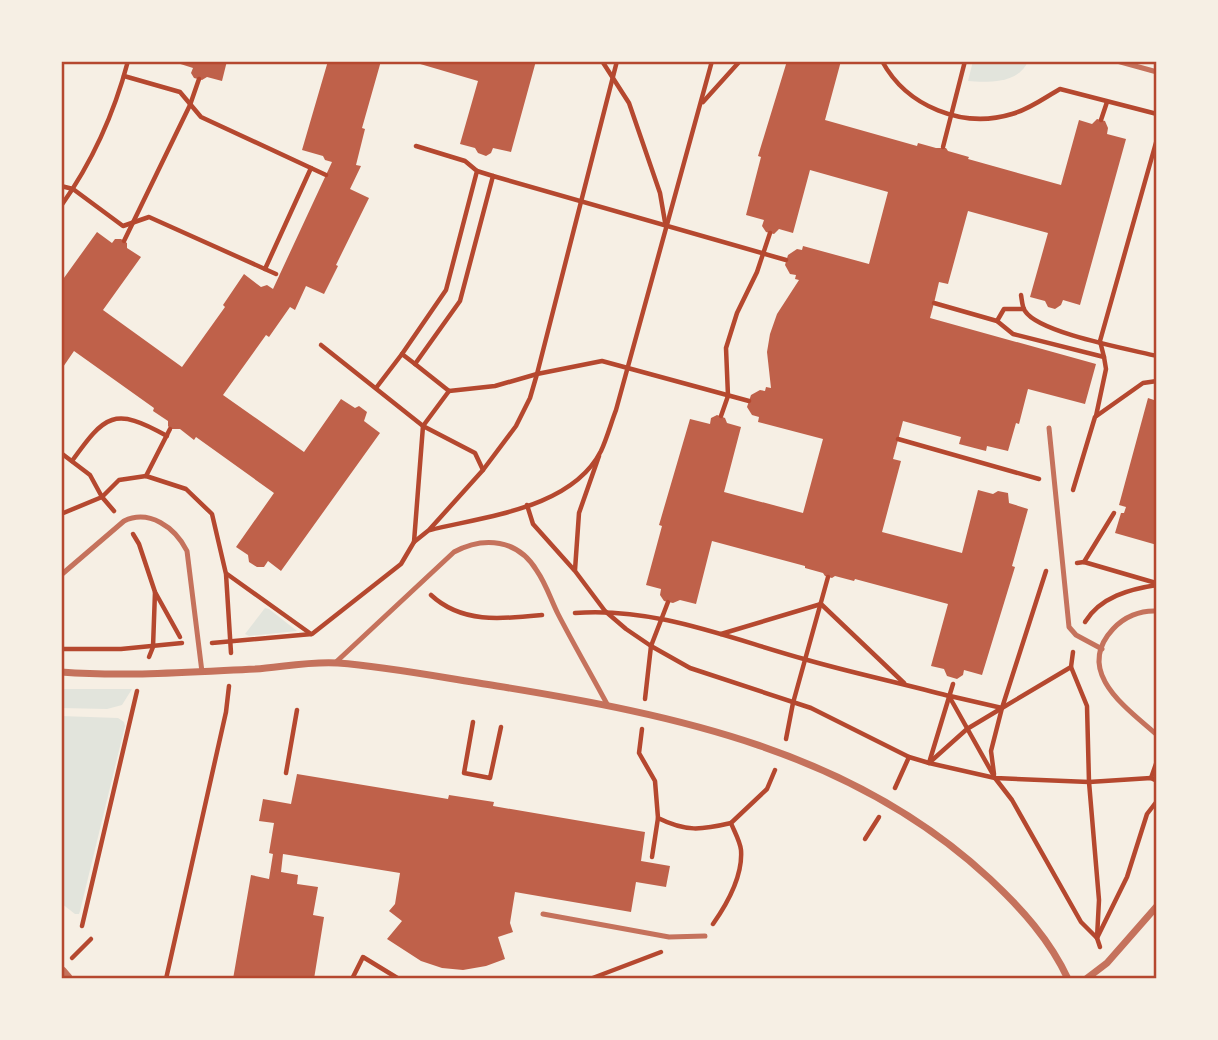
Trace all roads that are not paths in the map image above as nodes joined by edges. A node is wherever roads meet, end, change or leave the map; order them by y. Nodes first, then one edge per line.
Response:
1 (1117, 61) edge
2 (1157, 72) edge
3 (1049, 428) dead end
4 (61, 575) edge
5 (1157, 611) edge
6 (1101, 649) junction
7 (335, 663) junction
8 (202, 672) junction
9 (61, 673) edge
10 (607, 704) junction
11 (1157, 735) edge
12 (1157, 906) edge
13 (543, 914) dead end
14 (705, 936) road end
15 (61, 972) edge
16 (67, 979) edge
17 (1068, 979) edge
18 (1086, 979) edge

1 - 2 lane
3 - 6 lane
4 - 8 lane
5 - 6 lane
6 - 11 lane
7 - 8 street
7 - 10 street
7 - 10 lane
8 - 9 street
10 - 17 street
12 - 18 street
13 - 14 lane
15 - 16 street

